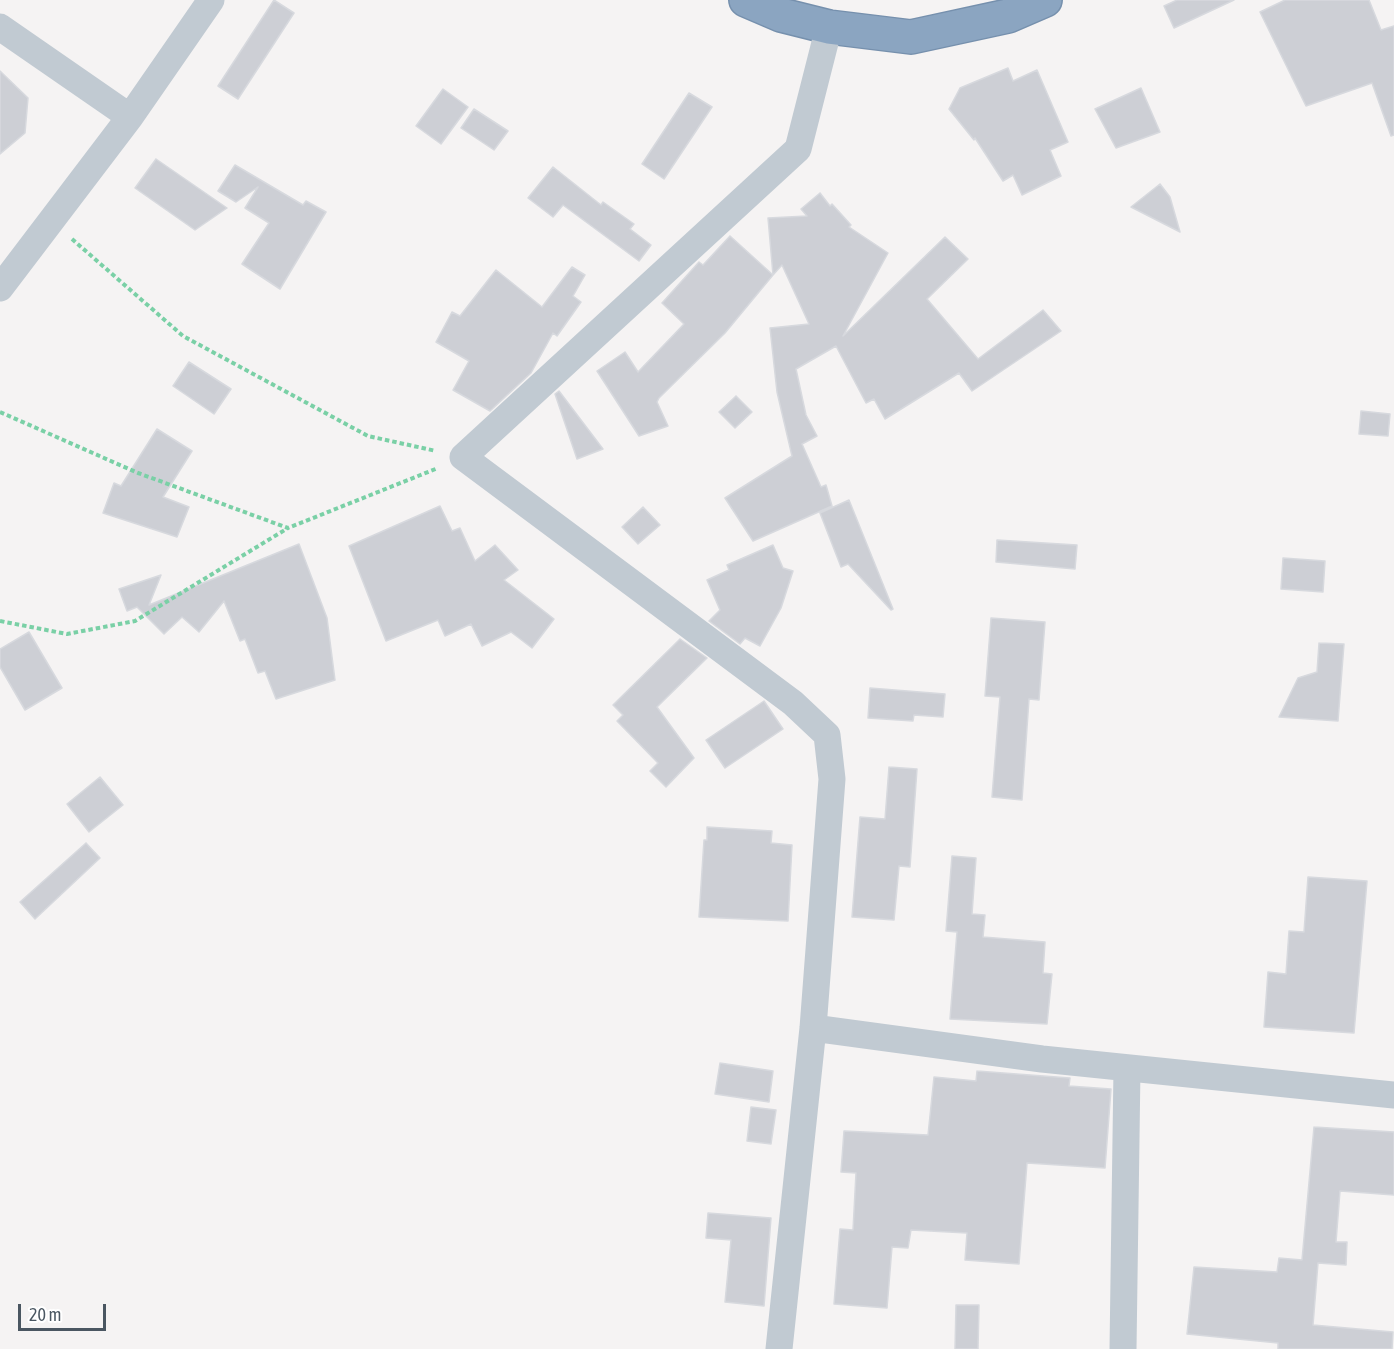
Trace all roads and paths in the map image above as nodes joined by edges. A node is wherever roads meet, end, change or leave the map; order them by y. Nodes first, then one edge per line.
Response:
1 (211, 0) edge
2 (746, 0) edge
3 (1046, 0) edge
4 (0, 27) edge
5 (829, 27) junction
6 (130, 117) junction
7 (52, 221) junction
8 (0, 288) edge
9 (0, 412) edge
10 (463, 457) junction
11 (288, 528) junction
12 (0, 621) edge
13 (813, 1028) junction
14 (1128, 1068) junction
15 (1394, 1095) edge
16 (779, 1349) edge
17 (1124, 1349) edge

1 - 6 street
2 - 5 highway
3 - 5 highway
4 - 6 street
5 - 10 street
6 - 7 street
7 - 8 street
7 - 10 path
9 - 11 path
10 - 11 path
10 - 13 street
11 - 12 path
13 - 14 street
13 - 16 street
14 - 15 street
14 - 17 street

